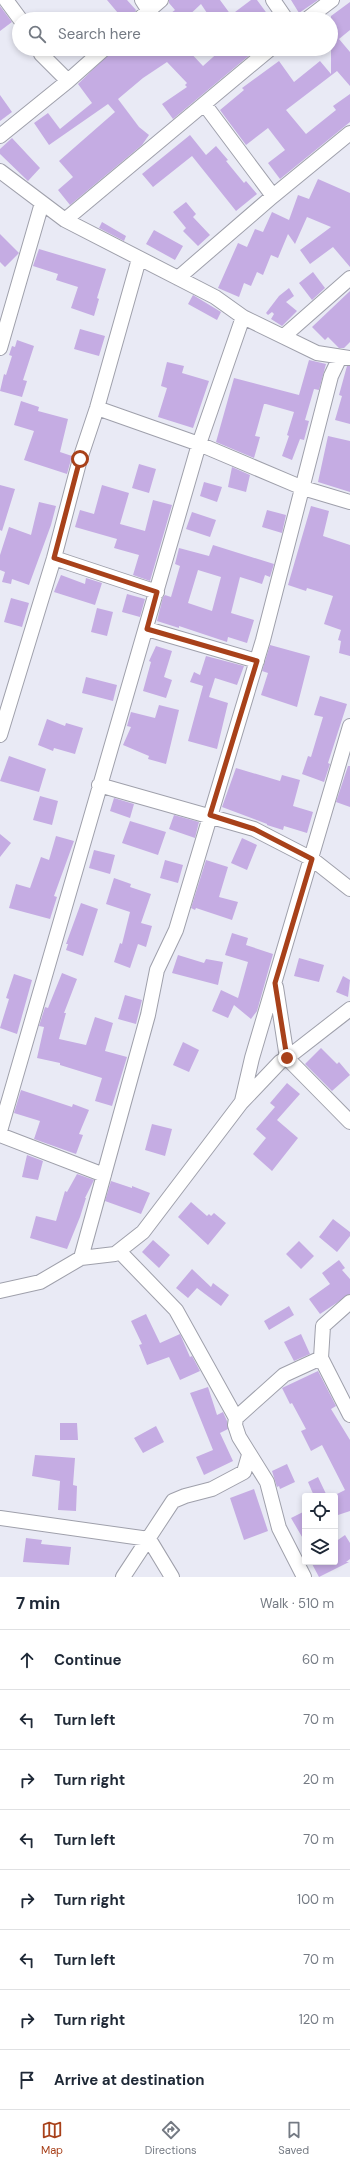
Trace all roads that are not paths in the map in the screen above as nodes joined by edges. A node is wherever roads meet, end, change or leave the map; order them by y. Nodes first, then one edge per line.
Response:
1 (6, 0) edge
2 (161, 0) edge
3 (273, 0) edge
4 (332, 0) edge
5 (144, 10) edge
6 (15, 12) edge
7 (281, 12) edge
8 (316, 12) edge
9 (43, 56) edge
10 (96, 56) edge
11 (262, 56) edge
12 (68, 81) junction
13 (205, 105) junction
14 (350, 133) edge
15 (0, 136) edge
16 (0, 171) edge
17 (273, 196) junction
18 (42, 203) junction
19 (65, 220) junction
20 (139, 259) junction
21 (178, 278) junction
22 (350, 278) edge
23 (244, 317) junction
24 (284, 336) junction
25 (0, 348) edge
26 (345, 358) edge
27 (97, 408) junction
28 (199, 444) junction
29 (303, 488) junction
30 (350, 502) edge
31 (54, 558) junction
32 (157, 592) junction
33 (147, 629) junction
34 (257, 661) junction
35 (350, 726) edge
36 (0, 735) edge
37 (99, 786) junction
38 (210, 815) junction
39 (312, 859) junction
40 (350, 889) edge
41 (275, 983) junction
42 (350, 1009) edge
43 (287, 1058) junction
44 (241, 1103) junction
45 (350, 1122) edge
46 (0, 1130) edge
47 (0, 1135) edge
48 (104, 1175) junction
49 (119, 1251) junction
50 (81, 1258) junction
51 (0, 1292) edge
52 (350, 1302) edge
53 (321, 1358) junction
54 (350, 1415) edge
55 (236, 1418) junction
56 (250, 1455) junction
57 (0, 1518) edge
58 (149, 1539) junction
59 (123, 1577) edge
60 (172, 1577) edge
61 (304, 1577) edge

1 - 6 street
2 - 5 street
3 - 7 street
4 - 8 street
9 - 12 street
10 - 12 street
11 - 13 street
12 - 15 street
13 - 17 street
13 - 19 street
14 - 17 street
16 - 18 street
17 - 21 street
18 - 19 street
18 - 25 street
19 - 20 street
20 - 21 street
20 - 27 street
21 - 23 street
22 - 24 street
23 - 24 street
23 - 28 street
24 - 26 street
26 - 29 street
27 - 28 street
27 - 31 street
28 - 29 street
28 - 32 street
29 - 30 street
29 - 34 street
31 - 32 street
31 - 36 street
32 - 33 street
33 - 34 street
33 - 37 street
34 - 38 street
35 - 39 street
37 - 38 street
37 - 46 street
38 - 39 street
38 - 48 street
39 - 40 street
39 - 41 street
41 - 43 street
41 - 44 street
42 - 43 street
43 - 44 street
43 - 45 street
44 - 49 street
47 - 48 street
48 - 50 street
49 - 50 street
49 - 55 street
50 - 51 street
52 - 53 street
53 - 54 street
53 - 55 street
55 - 56 street
56 - 58 street
56 - 61 street
57 - 58 street
58 - 59 street
58 - 60 street

